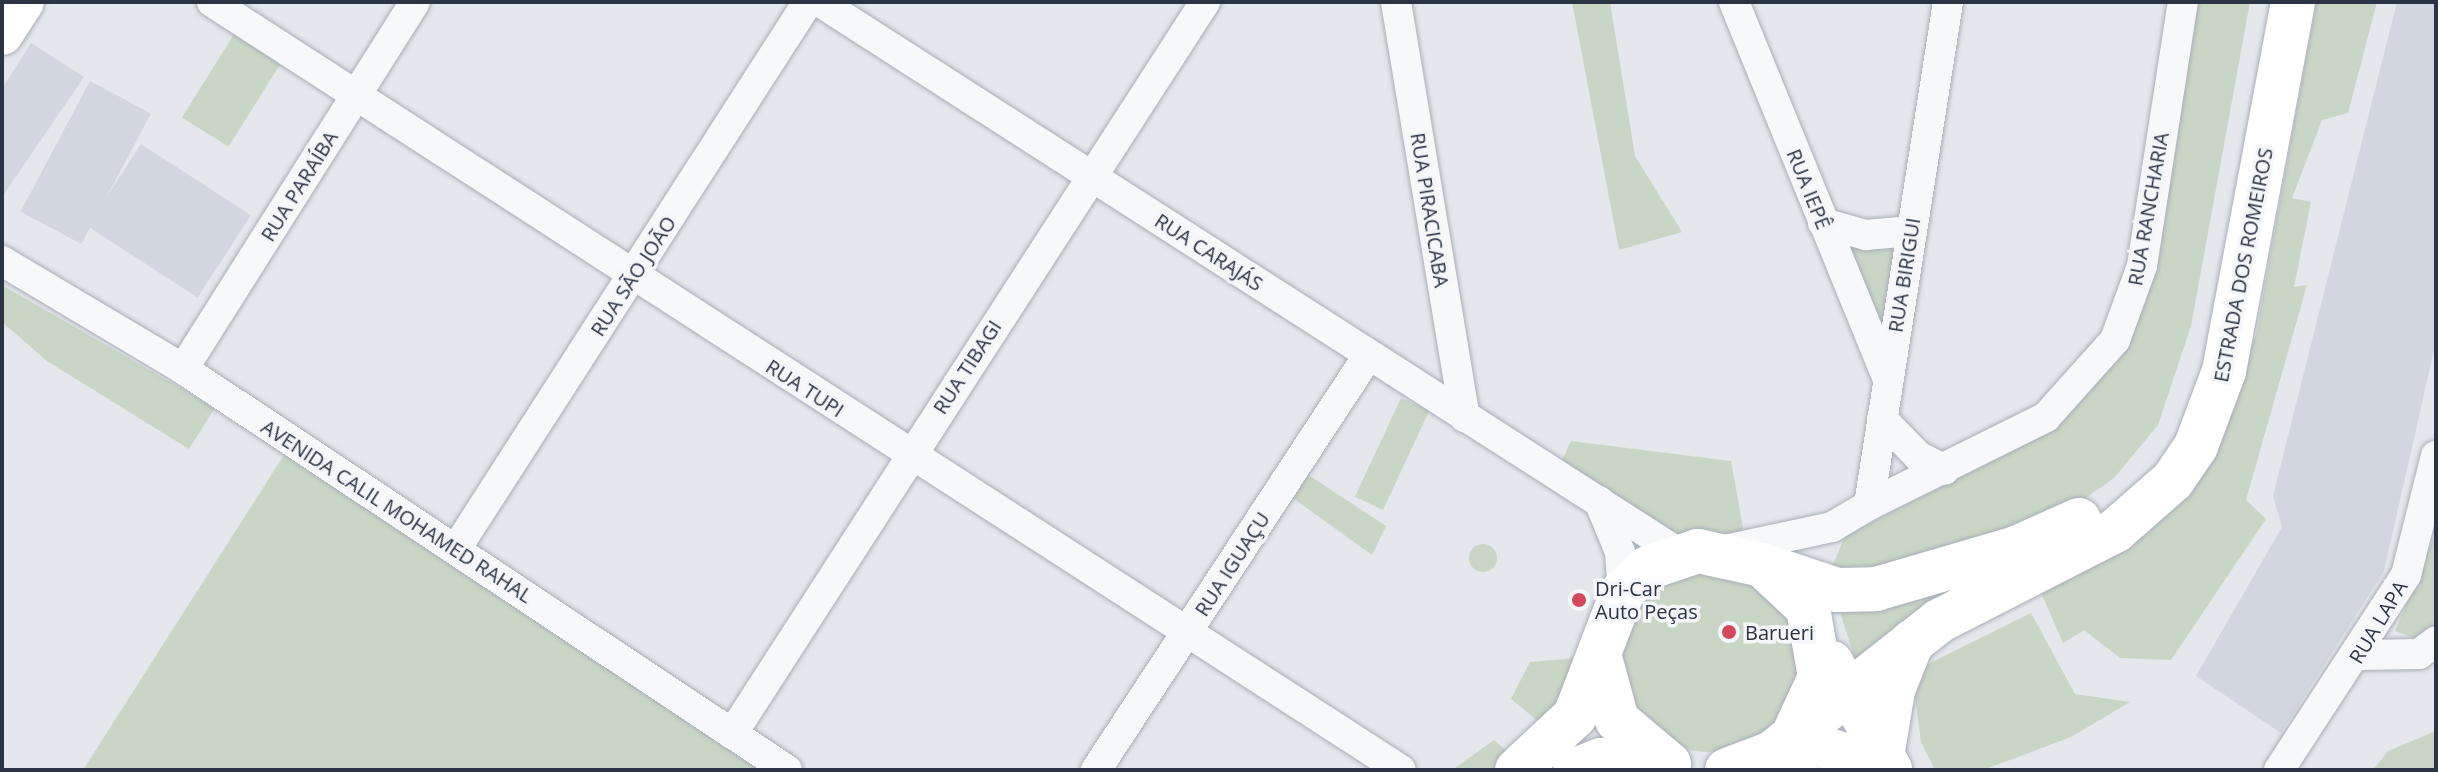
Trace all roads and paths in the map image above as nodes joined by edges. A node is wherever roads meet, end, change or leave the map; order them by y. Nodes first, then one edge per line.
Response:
1 (23, 2) edge
2 (212, 2) edge
3 (415, 2) edge
4 (808, 2) edge
5 (820, 2) edge
6 (1205, 2) edge
7 (1396, 2) edge
8 (1734, 2) edge
9 (1948, 2) edge
10 (2183, 2) edge
11 (2264, 2) edge
12 (2293, 2) edge
13 (2, 34) edge
14 (355, 96) junction
15 (1092, 176) junction
16 (1823, 223) junction
17 (1911, 231) junction
18 (2, 261) edge
19 (634, 275) junction
20 (1367, 357) junction
21 (183, 369) junction
22 (1887, 376) junction
23 (1465, 417) junction
24 (1882, 419) junction
25 (908, 456) junction
26 (2436, 456) edge
27 (1945, 470) junction
28 (1599, 501) junction
29 (1869, 505) junction
30 (1832, 527) junction
31 (456, 549) junction
32 (1698, 553) junction
33 (1762, 565) junction
34 (1815, 584) junction
35 (1623, 591) junction
36 (1186, 634) junction
37 (1817, 635) junction
38 (1914, 638) junction
39 (2436, 641) edge
40 (1599, 654) junction
41 (2360, 655) junction
42 (1851, 693) junction
43 (732, 734) junction
44 (1779, 748) junction
45 (1889, 763) edge
46 (1682, 767) edge
47 (787, 770) edge
48 (1096, 770) edge
49 (1401, 770) edge
50 (1517, 770) edge
51 (1575, 770) edge
52 (1727, 770) edge
53 (2279, 770) edge

1 - 13 main road
2 - 14 street, RUA TUPI
3 - 14 street, RUA PARAÍBA
4 - 19 street, RUA SÃO JOÃO
5 - 15 street, RUA CARAJÁS
6 - 15 street, RUA TIBAGI
7 - 23 street, RUA PIRACICABA
8 - 16 street, RUA IEPÊ
9 - 17 street, RUA BIRIGUI
10 - 27 street, RUA RANCHARIA
11 - 34 main road, ESTRADA DOS ROMEIROS
12 - 38 main road, ESTRADA DOS ROMEIROS
14 - 19 street, RUA TUPI
14 - 21 street, RUA PARAÍBA
15 - 20 street, RUA CARAJÁS
15 - 25 street, RUA TIBAGI
16 - 17 street
16 - 22 street, RUA IEPÊ
17 - 22 street, RUA BIRIGUI
18 - 21 street, AVENIDA CALIL MOHAMED RAHAL
19 - 25 street, RUA TUPI
19 - 31 street, RUA SÃO JOÃO
20 - 23 street, RUA CARAJÁS
20 - 36 street, RUA IGUAÇU
21 - 31 street, AVENIDA CALIL MOHAMED RAHAL
22 - 24 street, RUA BIRIGUI
23 - 28 street, RUA CARAJÁS
24 - 27 street
24 - 29 street, RUA BIRIGUI
25 - 36 street, RUA TUPI
25 - 43 street, RUA TIBAGI
26 - 41 street, RUA LAPA
27 - 29 street, RUA RANCHARIA
28 - 32 street, RUA CARAJÁS
28 - 35 street
29 - 30 street
30 - 32 street
30 - 34 street
31 - 43 street, AVENIDA CALIL MOHAMED RAHAL
32 - 33 main road, ESTRADA DOS ROMEIROS
32 - 35 main road
33 - 34 main road, ESTRADA DOS ROMEIROS
33 - 37 main road, ESTRADA DOS ROMEIROS
34 - 37 street
35 - 40 main road
36 - 48 street, RUA IGUAÇU
36 - 49 street, RUA TUPI
37 - 42 main road
37 - 44 main road
38 - 42 main road, ESTRADA DOS ROMEIROS
38 - 45 main road
39 - 41 street
40 - 46 main road
40 - 50 main road
41 - 53 street, RUA LAPA
42 - 44 main road, ESTRADA DOS ROMEIROS
42 - 45 main road
43 - 47 street, AVENIDA CALIL MOHAMED RAHAL
44 - 45 main road
44 - 52 main road, ESTRADA DOS ROMEIROS
46 - 51 main road

